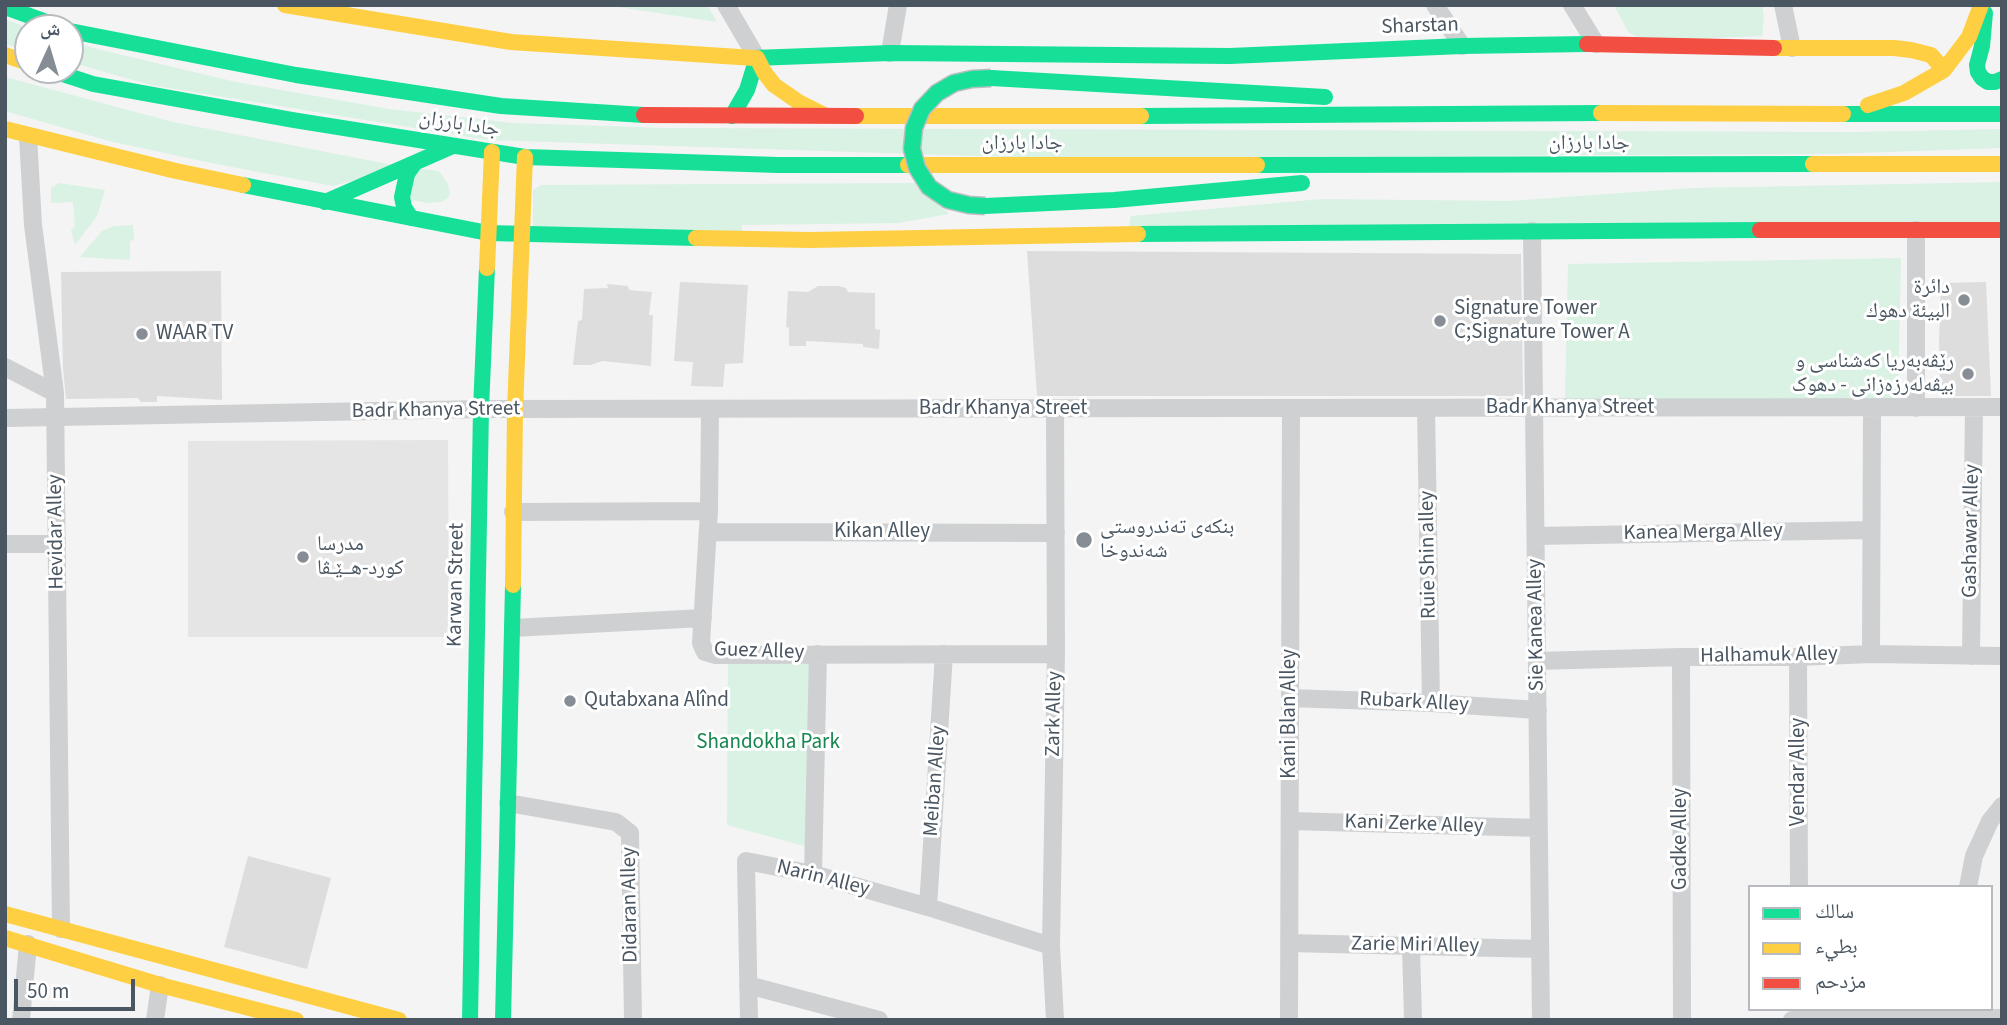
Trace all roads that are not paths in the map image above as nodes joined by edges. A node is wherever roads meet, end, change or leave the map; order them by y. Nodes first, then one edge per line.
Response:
1 (285, 5) edge
2 (726, 5) edge
3 (898, 5) edge
4 (1435, 5) edge
5 (1573, 5) edge
6 (1783, 5) edge
7 (1983, 5) edge
8 (5, 7) edge
9 (24, 14) edge
10 (84, 35) edge
11 (1596, 44) junction
12 (1462, 46) junction
13 (1792, 48) junction
14 (890, 53) junction
15 (757, 58) junction
16 (1944, 70) junction
17 (2002, 79) edge
18 (84, 81) edge
19 (1546, 113) junction
20 (1841, 113) junction
21 (2002, 114) edge
22 (732, 116) junction
23 (825, 116) junction
24 (5, 129) edge
25 (28, 136) junction
26 (453, 146) junction
27 (492, 152) junction
28 (526, 157) junction
29 (414, 164) junction
30 (2002, 164) edge
31 (1549, 165) junction
32 (1340, 180) dead end
33 (1312, 182) dead end
34 (325, 202) junction
35 (411, 218) junction
36 (1916, 230) junction
37 (2002, 230) edge
38 (1532, 231) junction
39 (488, 233) junction
40 (522, 234) junction
41 (5, 368) edge
42 (55, 393) junction
43 (1872, 407) junction
44 (1974, 407) junction
45 (2002, 407) edge
46 (1291, 408) junction
47 (1426, 408) junction
48 (1534, 408) junction
49 (1916, 408) junction
50 (481, 409) junction
51 (710, 409) junction
52 (1055, 409) junction
53 (515, 410) junction
54 (55, 416) junction
55 (5, 418) edge
56 (709, 511) junction
57 (513, 513) junction
58 (1870, 530) junction
59 (708, 532) junction
60 (1056, 533) junction
61 (1536, 536) junction
62 (5, 544) edge
63 (57, 544) junction
64 (703, 618) junction
65 (513, 628) junction
66 (818, 654) junction
67 (944, 654) junction
68 (1056, 654) junction
69 (1871, 654) junction
70 (1971, 656) junction
71 (2002, 656) edge
72 (1681, 657) junction
73 (1798, 657) junction
74 (1537, 661) junction
75 (1290, 698) junction
76 (1432, 703) junction
77 (1538, 710) junction
78 (508, 803) junction
79 (2002, 806) edge
80 (1290, 821) junction
81 (1539, 828) junction
82 (813, 874) junction
83 (1799, 885) edge
84 (1968, 885) edge
85 (928, 907) junction
86 (5, 914) edge
87 (61, 929) junction
88 (5, 938) edge
89 (1289, 943) junction
90 (28, 944) junction
91 (1051, 946) junction
92 (1411, 947) junction
93 (1540, 949) junction
94 (160, 985) junction
95 (748, 985) junction
96 (1967, 1016) edge
97 (2002, 1018) edge
98 (1800, 1019) edge
99 (21, 1020) edge
100 (155, 1020) edge
101 (296, 1020) edge
102 (399, 1020) edge
103 (470, 1020) edge
104 (503, 1020) edge
105 (633, 1020) edge
106 (749, 1020) edge
107 (879, 1020) edge
108 (1055, 1020) edge
109 (1289, 1020) edge
110 (1413, 1020) edge
111 (1541, 1020) edge
112 (1682, 1020) edge
113 (1792, 1020) edge

1 - 15 main road, Sharstan
2 - 15 street
3 - 14 street
4 - 12 street
5 - 11 street
6 - 13 street
7 - 16 main road
7 - 17 main road
8 - 9 main road
10 - 22 main road, جادا بارزان
11 - 12 main road, Sharstan
11 - 13 main road, Sharstan
12 - 14 main road, Sharstan
13 - 16 main road, Sharstan
14 - 15 main road, Sharstan
15 - 22 main road
15 - 23 main road
16 - 20 main road
18 - 26 main road, جادا بارزان
19 - 20 main road, جادا بارزان
19 - 23 main road, جادا بارزان
19 - 33 main road, bridge
20 - 21 main road, جادا بارزان
22 - 23 main road, جادا بارزان
24 - 25 main road
25 - 34 main road
25 - 42 street, Hevidar Alley
26 - 27 main road, جادا بارزان
26 - 29 main road
27 - 28 main road, جادا بارزان
27 - 39 main road, Karwan Street
28 - 31 main road, جادا بارزان
28 - 40 main road
29 - 34 main road
29 - 35 main road
30 - 31 main road, جادا بارزان
31 - 32 main road
34 - 35 main road
35 - 39 main road
36 - 37 main road
36 - 38 main road
36 - 49 street
38 - 40 main road
38 - 48 street, Sie Kanea Alley
39 - 40 main road
39 - 50 main road, Karwan Street
40 - 53 main road
41 - 42 street
42 - 54 street, Hevidar Alley
43 - 48 street, Badr Khanya Street
43 - 49 street, Badr Khanya Street
43 - 58 street
44 - 45 street, Badr Khanya Street
44 - 49 street, Badr Khanya Street
44 - 70 street, Gashawar Alley
46 - 47 street, Badr Khanya Street
46 - 52 street, Badr Khanya Street
46 - 75 street, Kani Blan Alley
47 - 48 street, Badr Khanya Street
47 - 76 street, Ruie Shin alley
48 - 61 street, Sie Kanea Alley
50 - 53 street, Badr Khanya Street
50 - 54 street, Badr Khanya Street
50 - 103 main road, Karwan Street
51 - 52 street, Badr Khanya Street
51 - 53 street, Badr Khanya Street
51 - 56 street, Guez Alley
52 - 60 street, Zark Alley
53 - 57 main road
54 - 55 street, Badr Khanya Street
54 - 63 street, Hevidar Alley
56 - 57 street
56 - 59 street, Guez Alley
57 - 65 main road
58 - 61 street, Kanea Merga Alley
58 - 69 street
59 - 60 street, Kikan Alley
59 - 64 street, Guez Alley
60 - 68 street, Zark Alley
61 - 74 street, Sie Kanea Alley
62 - 63 street
63 - 87 street, Hevidar Alley
64 - 65 street
64 - 66 street, Guez Alley
65 - 78 main road
66 - 67 street, Guez Alley
66 - 82 street
67 - 68 street, Guez Alley
67 - 85 street, Meiban Alley
68 - 91 street, Zark Alley
69 - 70 street, Halhamuk Alley
69 - 73 street, Halhamuk Alley
70 - 71 street, Halhamuk Alley
72 - 73 street, Halhamuk Alley
72 - 74 street, Halhamuk Alley
72 - 112 street, Gadke Alley
73 - 83 street, Vendar Alley
74 - 77 street, Sie Kanea Alley
75 - 76 street, Rubark Alley
75 - 80 street, Kani Blan Alley
76 - 77 street, Rubark Alley
77 - 81 street, Sie Kanea Alley
78 - 104 main road
78 - 105 street, Didaran Alley
79 - 84 street
80 - 81 street, Kani Zerke Alley
80 - 89 street, Kani Blan Alley
81 - 93 street, Sie Kanea Alley
82 - 85 street, Narin Alley
82 - 95 street, Narin Alley
85 - 91 street, Narin Alley
86 - 87 main road
87 - 102 main road
88 - 90 main road
89 - 92 street, Zarie Miri Alley
89 - 109 street, Kani Blan Alley
90 - 94 main road
90 - 99 street
91 - 108 street, Zark Alley
92 - 93 street, Zarie Miri Alley
92 - 110 street
93 - 111 street, Sie Kanea Alley
94 - 100 street
94 - 101 main road
95 - 106 street, Narin Alley
95 - 107 street
96 - 97 street
96 - 98 street
98 - 113 street

